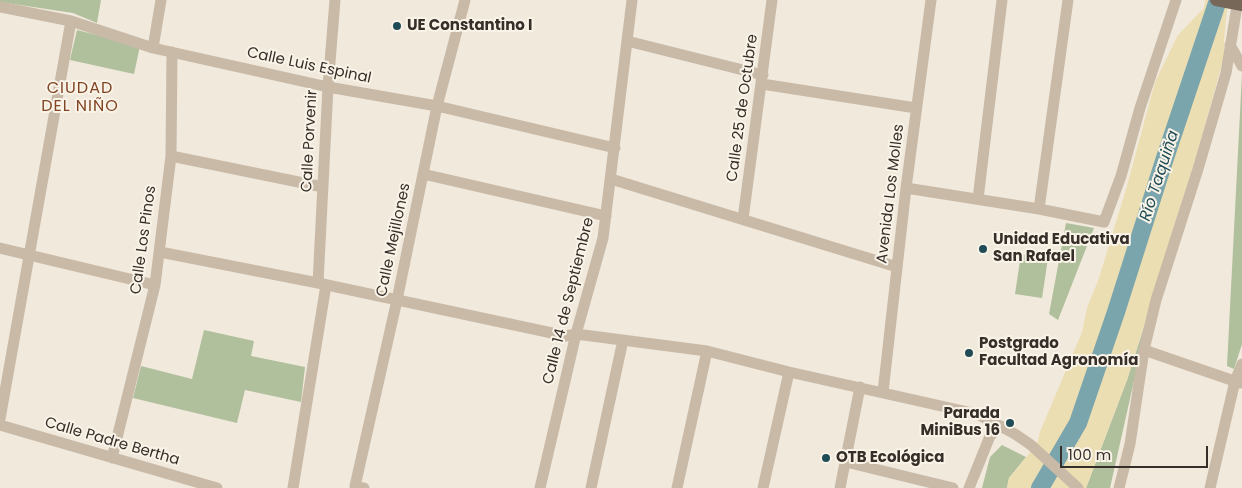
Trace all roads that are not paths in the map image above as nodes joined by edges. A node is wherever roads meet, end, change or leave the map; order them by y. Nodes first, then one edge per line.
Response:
1 (161, 0) edge
2 (335, 0) edge
3 (465, 0) edge
4 (632, 0) edge
5 (772, 0) edge
6 (931, 0) edge
7 (1002, 0) edge
8 (1068, 0) edge
9 (1176, 0) edge
10 (1232, 2) edge
11 (0, 7) edge
12 (71, 21) junction
13 (627, 42) junction
14 (1230, 45) junction
15 (153, 48) junction
16 (172, 52) junction
17 (1242, 66) edge
18 (763, 79) junction
19 (328, 87) junction
20 (438, 106) junction
21 (916, 108) junction
22 (615, 148) junction
23 (171, 156) junction
24 (422, 174) junction
25 (611, 179) junction
26 (323, 187) junction
27 (906, 188) junction
28 (978, 199) junction
29 (1039, 209) junction
30 (606, 216) junction
31 (743, 219) junction
32 (0, 248) edge
33 (160, 252) junction
34 (29, 254) junction
35 (897, 267) junction
36 (322, 284) junction
37 (156, 285) junction
38 (397, 300) junction
39 (576, 334) junction
40 (623, 340) junction
41 (1144, 350) junction
42 (707, 351) junction
43 (1242, 364) edge
44 (788, 372) junction
45 (1238, 382) edge
46 (860, 387) junction
47 (883, 392) junction
48 (0, 419) edge
49 (0, 425) edge
50 (1000, 426) junction
51 (112, 458) junction
52 (846, 462) junction
53 (359, 487) edge
54 (216, 488) edge
55 (292, 488) edge
56 (540, 488) edge
57 (591, 488) edge
58 (677, 488) edge
59 (763, 488) edge
60 (840, 488) edge
61 (953, 488) edge
62 (969, 488) edge
63 (1078, 488) edge
64 (1120, 488) edge
65 (1210, 488) edge

1 - 15 street
2 - 19 street, Calle Porvenir
3 - 20 street, Calle Mejillones
4 - 13 street, Calle 14 de Septiembre
5 - 18 street, Calle 25 de Octubre
6 - 21 street, Avenida Los Molles
7 - 28 street
8 - 29 street
9 - 29 street
10 - 14 street
11 - 12 street, Calle Luis Espinal
12 - 15 street, Calle Luis Espinal
12 - 34 street
13 - 18 street
13 - 22 street, Calle 14 de Septiembre
14 - 17 street
14 - 41 street
15 - 16 street, Calle Luis Espinal
16 - 19 street, Calle Luis Espinal
16 - 23 street, Calle Los Pinos
18 - 21 street
18 - 31 street, Calle 25 de Octubre
19 - 20 street, Calle Luis Espinal
19 - 26 street, Calle Porvenir
20 - 22 street, Calle Luis Espinal
20 - 24 street, Calle Mejillones
21 - 27 street, Avenida Los Molles
22 - 25 street, Calle 14 de Septiembre
23 - 26 street
23 - 33 street, Calle Los Pinos
24 - 30 street
24 - 38 street, Calle Mejillones
25 - 30 street, Calle 14 de Septiembre
25 - 31 street
26 - 36 street, Calle Porvenir
27 - 28 street
27 - 35 street, Avenida Los Molles
28 - 29 street
30 - 39 street, Calle 14 de Septiembre
31 - 35 street
32 - 34 street
33 - 36 street
33 - 37 street, Calle Los Pinos
34 - 37 street
34 - 48 street
35 - 47 street, Avenida Los Molles
36 - 38 street
36 - 55 street, Calle Porvenir
37 - 51 street, Calle Los Pinos
38 - 39 street
38 - 53 street, Calle Mejillones
39 - 40 street
39 - 56 street, Calle 14 de Septiembre
40 - 42 street
40 - 57 street
41 - 45 street
41 - 64 street
42 - 44 street
42 - 58 street
43 - 45 street
44 - 46 street
44 - 59 street
45 - 65 street
46 - 47 street
46 - 52 street
47 - 50 street
49 - 51 street, Calle Padre Bertha
50 - 62 street
50 - 63 street
51 - 54 street, Calle Padre Bertha
52 - 60 street
52 - 61 street

